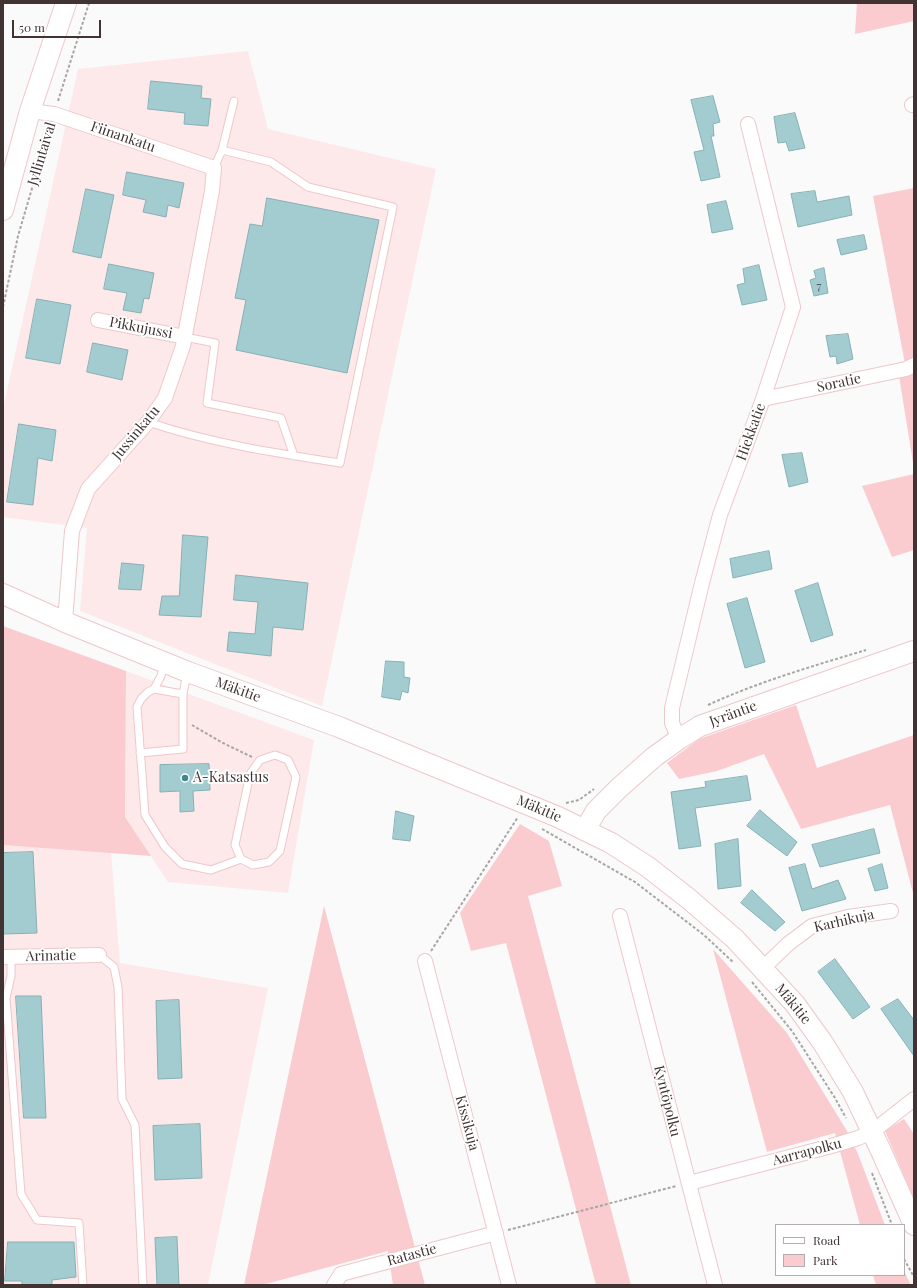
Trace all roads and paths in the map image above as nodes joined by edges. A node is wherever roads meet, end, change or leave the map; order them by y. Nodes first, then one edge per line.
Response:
1 (66, 3) edge
2 (89, 3) edge
3 (234, 101) dead end
4 (30, 111) junction
5 (54, 114) junction
6 (748, 124) dead end
7 (222, 150) junction
8 (214, 168) junction
9 (3, 210) edge
10 (3, 307) edge
11 (98, 320) dead end
12 (185, 336) junction
13 (914, 365) edge
14 (763, 399) junction
15 (148, 422) junction
16 (294, 456) junction
17 (3, 594) edge
18 (65, 622) junction
19 (914, 651) edge
20 (164, 662) junction
21 (188, 672) junction
22 (154, 689) junction
23 (183, 694) junction
24 (183, 720) junction
25 (679, 739) junction
26 (140, 753) junction
27 (260, 760) junction
28 (518, 816) dead end
29 (585, 830) junction
30 (551, 834) dead end
31 (241, 859) junction
32 (891, 911) dead end
33 (620, 916) dead end
34 (99, 955) joint
35 (7, 957) edge
36 (425, 961) joint
37 (737, 966) dead end
38 (755, 972) junction
39 (914, 1099) edge
40 (846, 1118) dead end
41 (872, 1132) junction
42 (870, 1168) dead end
43 (689, 1183) junction
44 (892, 1224) edge
45 (914, 1225) edge
46 (496, 1233) junction
47 (905, 1260) edge
48 (914, 1277) edge
49 (83, 1285) edge
50 (143, 1285) edge
51 (334, 1285) edge
52 (509, 1285) edge
53 (715, 1285) edge

1 - 4 street, Jyllintaival
2 - 5 path, Jyllintaival
3 - 7 lane
4 - 5 street, Fiinankatu
4 - 9 street, Jyllintaival
5 - 8 street, Fiinankatu
5 - 10 path, Jyllintaival
6 - 14 street, Hiekkatie
7 - 8 lane
7 - 16 lane
8 - 12 street, Jussinkatu
11 - 12 street, Pikkujussi
12 - 15 street, Jussinkatu
12 - 16 lane
13 - 14 street, Soratie
14 - 25 street, Hiekkatie
15 - 16 lane
15 - 18 street, Jussinkatu
17 - 18 street, Mäkitie
18 - 20 street, Mäkitie
19 - 25 street, Jyräntie
20 - 21 street, Mäkitie
20 - 22 lane
21 - 23 lane
21 - 29 street, Mäkitie
22 - 23 lane
22 - 26 lane
23 - 24 lane
24 - 26 lane
24 - 27 path
25 - 29 street, Jyräntie
26 - 31 lane
27 - 31 lane
27 - 31 lane
28 - 36 path
29 - 38 street, Mäkitie
30 - 37 path
32 - 38 street, Karhikuja
33 - 43 street, Kyntöpolku
34 - 35 street, Arinatie
34 - 50 lane
35 - 49 lane
36 - 46 street, Kissikuja
38 - 40 path
38 - 41 street, Mäkitie
39 - 41 street, Aarrapolku
41 - 43 street, Aarrapolku
41 - 45 street, Mäkitie
42 - 44 path
43 - 46 path
43 - 53 street, Kyntöpolku
46 - 51 street, Ratastie
46 - 52 street, Kissikuja
47 - 48 path

